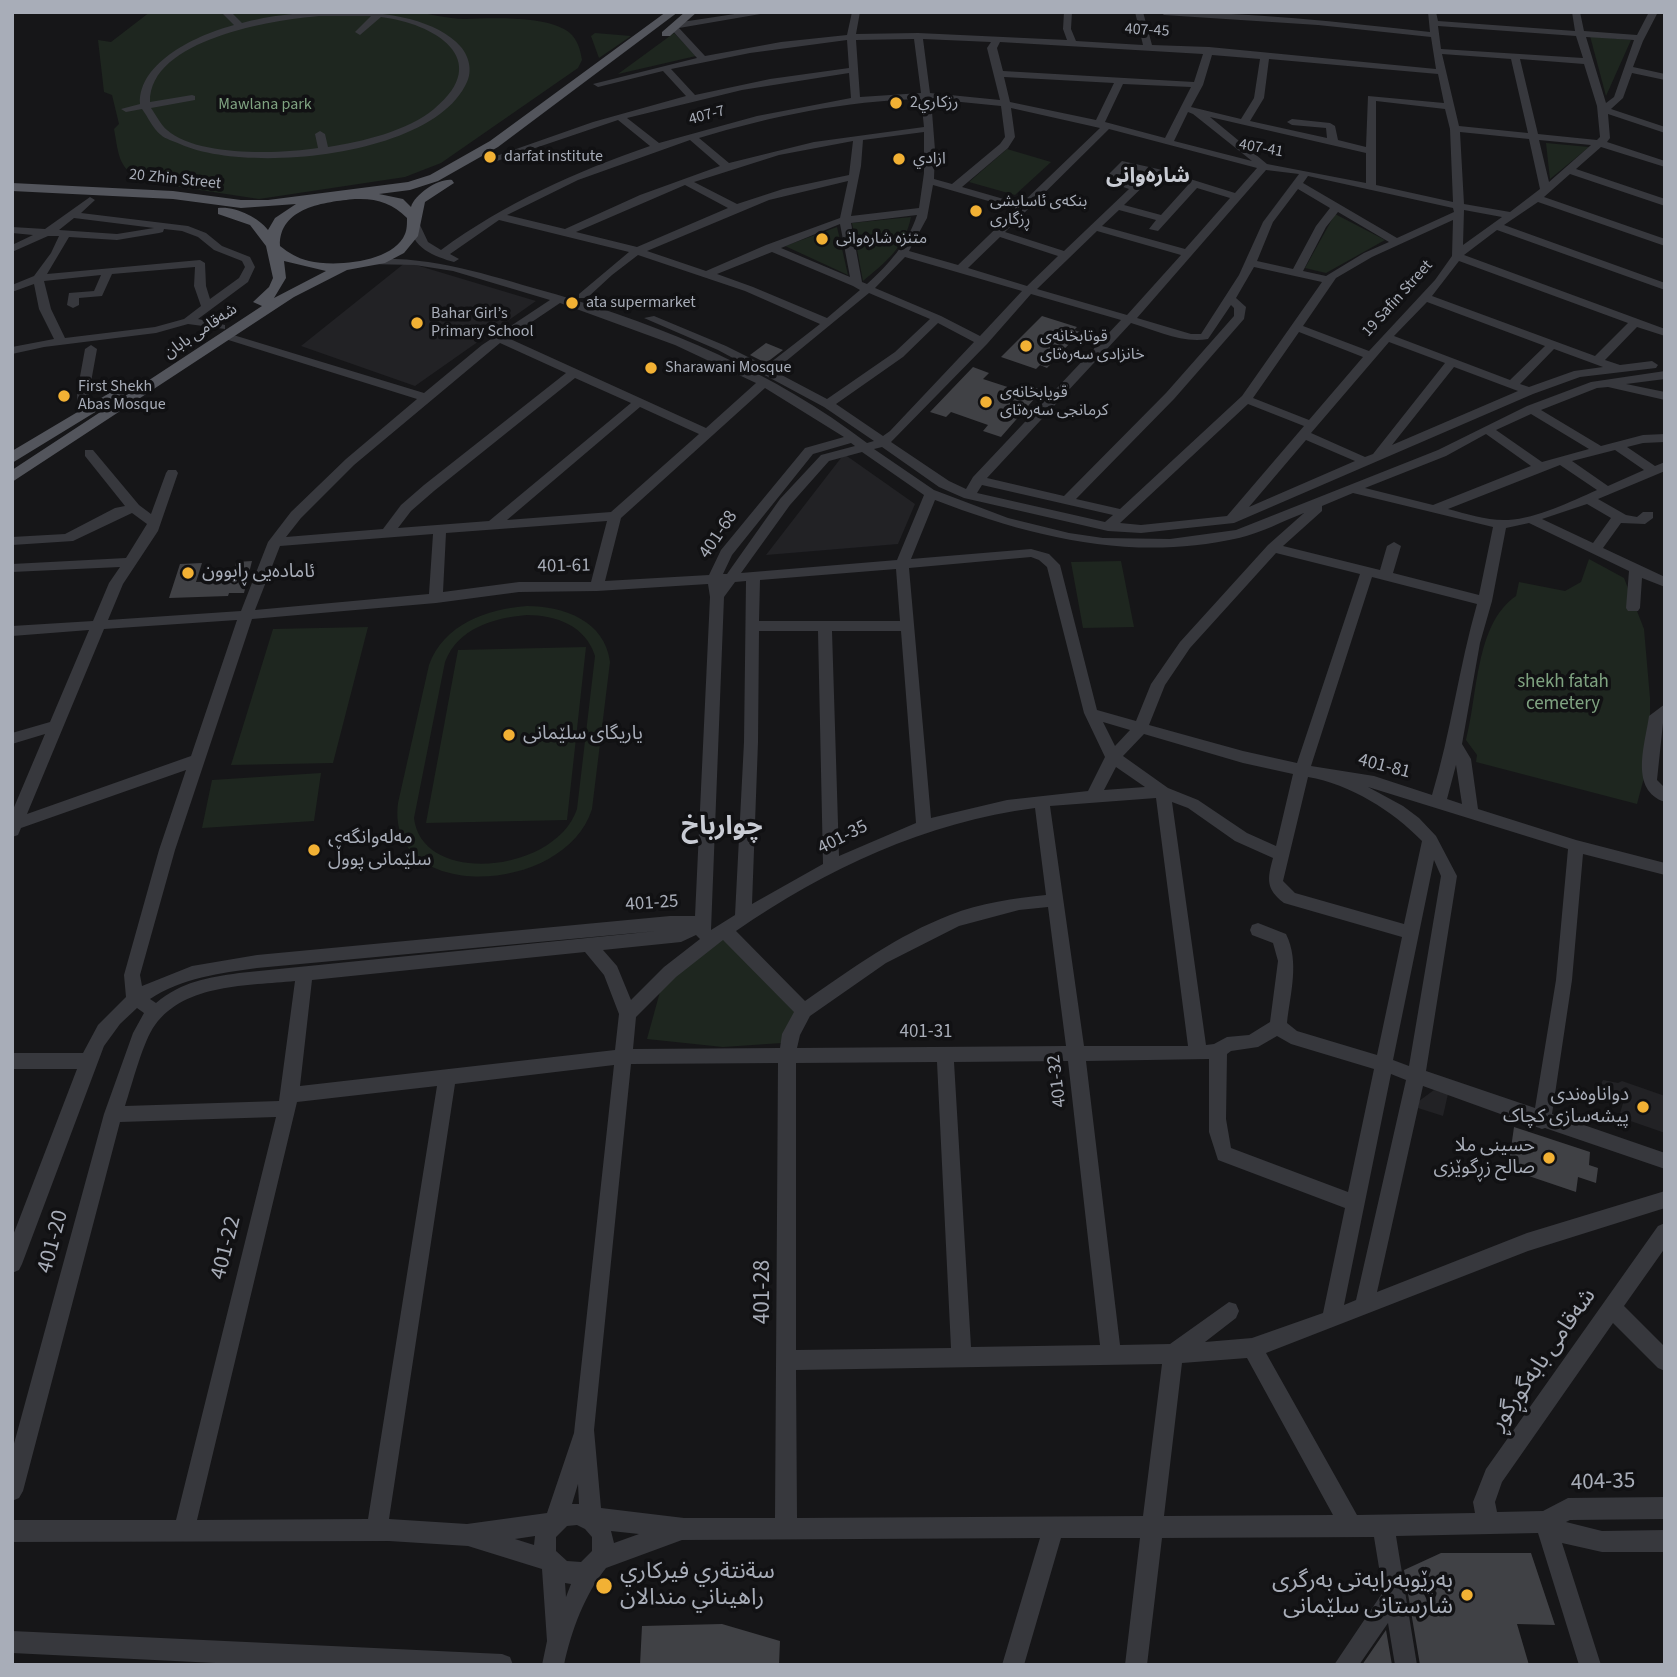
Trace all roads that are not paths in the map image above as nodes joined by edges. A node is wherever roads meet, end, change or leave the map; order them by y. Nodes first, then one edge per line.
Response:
1 (225, 12) edge
2 (692, 12) edge
3 (768, 12) edge
4 (856, 12) edge
5 (1068, 12) edge
6 (1139, 12) edge
7 (1164, 12) edge
8 (1576, 12) edge
9 (1652, 12) edge
10 (379, 14) edge
11 (1665, 14) edge
12 (1432, 17) edge
13 (675, 22) edge
14 (241, 26) junction
15 (360, 32) dead end
16 (1578, 34) junction
17 (1435, 35) junction
18 (918, 36) junction
19 (851, 37) junction
20 (1640, 38) junction
21 (997, 39) junction
22 (1072, 43) junction
23 (653, 44) dead end
24 (1148, 47) junction
25 (1209, 50) junction
26 (1437, 51) junction
27 (1265, 55) junction
28 (1515, 57) junction
29 (704, 60) junction
30 (1587, 61) junction
31 (622, 66) dead end
32 (665, 68) junction
33 (1628, 69) junction
34 (853, 70) junction
35 (1441, 72) junction
36 (1000, 74) junction
37 (1665, 77) edge
38 (1120, 80) junction
39 (1198, 85) junction
40 (587, 92) junction
41 (925, 96) junction
42 (191, 98) dead end
43 (693, 98) junction
44 (856, 101) junction
45 (1006, 104) junction
46 (145, 106) junction
47 (1450, 106) junction
48 (126, 109) dead end
49 (1191, 110) junction
50 (1604, 110) junction
51 (620, 117) junction
52 (1244, 122) junction
53 (1292, 122) dead end
54 (1102, 126) junction
55 (929, 129) junction
56 (1455, 129) junction
57 (1665, 130) edge
58 (320, 134) dead end
59 (1533, 135) junction
60 (691, 136) junction
61 (858, 138) junction
62 (1333, 142) junction
63 (1168, 143) junction
64 (1600, 143) junction
65 (657, 148) junction
66 (1371, 151) junction
67 (324, 152) junction
68 (487, 161) junction
69 (1665, 164) edge
70 (1264, 166) junction
71 (727, 167) junction
72 (1568, 170) junction
73 (1154, 171) junction
74 (1306, 173) junction
75 (853, 177) junction
76 (928, 180) junction
77 (685, 181) junction
78 (1195, 184) junction
79 (1297, 184) junction
80 (12, 187) edge
81 (955, 187) junction
82 (1137, 188) junction
83 (1371, 188) junction
84 (1541, 194) junction
85 (12, 196) edge
86 (334, 196) junction
87 (1236, 197) junction
88 (90, 200) junction
89 (1665, 203) edge
90 (1336, 206) junction
91 (1118, 207) junction
92 (736, 208) junction
93 (1023, 208) junction
94 (923, 211) junction
95 (1459, 211) junction
96 (74, 215) junction
97 (1512, 215) junction
98 (496, 216) junction
99 (1163, 219) junction
100 (845, 220) junction
101 (415, 222) junction
102 (1496, 226) junction
103 (176, 227) junction
104 (1096, 228) junction
105 (1154, 229) dead end
106 (12, 230) edge
107 (567, 232) junction
108 (47, 233) junction
109 (997, 233) junction
110 (65, 234) junction
111 (1397, 242) junction
112 (1665, 243) edge
113 (272, 245) junction
114 (771, 247) junction
115 (12, 249) edge
116 (637, 251) junction
117 (904, 253) junction
118 (1187, 253) junction
119 (442, 255) junction
120 (1066, 255) junction
121 (1457, 256) junction
122 (372, 262) junction
123 (1250, 263) junction
124 (342, 268) junction
125 (960, 270) junction
126 (1296, 273) junction
127 (107, 274) junction
128 (708, 274) junction
129 (38, 278) junction
130 (1329, 280) junction
131 (862, 286) junction
132 (1665, 287) edge
133 (12, 289) edge
134 (1029, 290) junction
135 (583, 296) junction
136 (1426, 297) junction
137 (559, 299) junction
138 (1230, 299) junction
139 (73, 305) dead end
140 (207, 307) junction
141 (937, 318) junction
142 (1129, 319) junction
143 (188, 321) junction
144 (826, 322) junction
145 (1635, 322) junction
146 (1296, 327) junction
147 (224, 332) junction
148 (1665, 334) edge
149 (1387, 337) junction
150 (499, 338) junction
151 (61, 342) junction
152 (983, 342) junction
153 (1552, 345) junction
154 (91, 349) dead end
155 (12, 351) edge
156 (1371, 356) junction
157 (1453, 360) junction
158 (1598, 360) junction
159 (1665, 365) edge
160 (1616, 368) junction
161 (767, 371) junction
162 (575, 372) junction
163 (1665, 375) edge
164 (1603, 383) junction
165 (763, 384) junction
166 (1511, 386) junction
167 (1530, 391) junction
168 (1665, 396) edge
169 (426, 398) junction
170 (1246, 399) junction
171 (639, 402) junction
172 (828, 404) junction
173 (1531, 409) junction
174 (84, 414) junction
175 (1307, 429) junction
176 (1487, 429) junction
177 (708, 434) junction
178 (1422, 437) junction
179 (1665, 438) edge
180 (878, 440) junction
181 (857, 444) junction
182 (1616, 445) junction
183 (1599, 450) junction
184 (89, 453) dead end
185 (1442, 453) junction
186 (12, 458) edge
187 (1372, 459) junction
188 (1562, 460) junction
189 (1540, 467) junction
190 (1660, 469) edge
191 (172, 473) dead end
192 (12, 477) edge
193 (978, 480) junction
194 (1353, 489) junction
195 (1609, 492) junction
196 (930, 493) junction
197 (969, 495) junction
198 (1067, 500) junction
199 (1588, 500) junction
200 (1324, 502) junction
201 (134, 508) junction
202 (1434, 510) junction
203 (1124, 514) junction
204 (1648, 515) dead end
205 (615, 516) junction
206 (1618, 517) junction
207 (1230, 520) junction
208 (1533, 520) junction
209 (153, 523) junction
210 (1500, 524) junction
211 (492, 526) junction
212 (1108, 527) junction
213 (440, 530) junction
214 (81, 531) junction
215 (387, 534) junction
216 (12, 541) edge
217 (275, 542) junction
218 (1394, 547) dead end
219 (1273, 548) junction
220 (1596, 549) junction
221 (130, 562) junction
222 (79, 565) junction
223 (902, 565) junction
224 (12, 568) edge
225 (1636, 569) junction
226 (1367, 573) junction
227 (753, 576) junction
228 (1385, 577) junction
229 (714, 578) junction
230 (731, 578) junction
231 (1665, 583) edge
232 (597, 586) junction
233 (717, 597) junction
234 (436, 598) junction
235 (1485, 601) junction
236 (1633, 608) dead end
237 (246, 615) junction
238 (98, 625) junction
239 (752, 626) junction
240 (825, 626) junction
241 (907, 626) junction
242 (12, 631) edge
243 (1665, 709) edge
244 (1091, 713) junction
245 (57, 726) junction
246 (1141, 727) junction
247 (12, 739) edge
248 (1455, 744) junction
249 (1113, 757) junction
250 (197, 760) junction
251 (1302, 771) junction
252 (1321, 774) junction
253 (1163, 792) junction
254 (1665, 796) edge
255 (1093, 797) junction
256 (1438, 802) junction
257 (1042, 803) junction
258 (1471, 812) junction
259 (924, 826) junction
260 (13, 827) edge
261 (1430, 840) junction
262 (1576, 846) junction
263 (1280, 855) junction
264 (831, 867) junction
265 (1665, 869) edge
266 (1056, 900) junction
267 (743, 915) junction
268 (704, 923) junction
269 (723, 929) junction
270 (1258, 930) dead end
271 (1412, 933) junction
272 (701, 944) junction
273 (589, 945) junction
274 (303, 974) junction
275 (135, 998) junction
276 (157, 1012) junction
277 (804, 1012) junction
278 (628, 1014) junction
279 (1278, 1026) junction
280 (1222, 1047) junction
281 (1198, 1053) junction
282 (945, 1054) junction
283 (1076, 1054) junction
284 (787, 1056) junction
285 (622, 1057) junction
286 (12, 1061) edge
287 (88, 1061) junction
288 (1385, 1065) junction
289 (447, 1076) junction
290 (1416, 1076) junction
291 (288, 1102) junction
292 (113, 1114) junction
293 (1542, 1121) junction
294 (1665, 1161) edge
295 (1665, 1199) edge
296 (1354, 1203) junction
297 (1665, 1232) edge
298 (12, 1264) edge
299 (1364, 1307) junction
300 (1611, 1307) junction
301 (1229, 1311) dead end
302 (1331, 1320) junction
303 (1252, 1348) junction
304 (1173, 1354) junction
305 (1111, 1355) junction
306 (962, 1357) junction
307 (788, 1360) junction
308 (1665, 1361) edge
309 (584, 1430) junction
310 (12, 1491) edge
311 (1665, 1508) edge
312 (590, 1518) junction
313 (1545, 1522) junction
314 (1488, 1523) junction
315 (555, 1524) junction
316 (1351, 1526) junction
317 (1383, 1526) junction
318 (1054, 1527) junction
319 (1151, 1527) junction
320 (684, 1528) junction
321 (786, 1528) junction
322 (377, 1530) junction
323 (12, 1531) edge
324 (184, 1531) junction
325 (467, 1535) junction
326 (1665, 1541) edge
327 (550, 1564) junction
328 (592, 1565) junction
329 (1394, 1595) junction
330 (12, 1642) edge
331 (555, 1654) edge
332 (502, 1665) edge
333 (1013, 1665) edge
334 (1136, 1665) edge
335 (1345, 1665) edge
336 (1406, 1665) edge
337 (1590, 1665) edge

1 - 14 street
2 - 13 main road
3 - 13 street
4 - 19 street
5 - 22 street
6 - 24 street
7 - 17 street
8 - 16 street
9 - 11 street
9 - 20 street
10 - 14 street
10 - 15 street
10 - 67 street
12 - 16 street
12 - 17 street, 19 Safin Street
13 - 23 main road
13 - 29 street
13 - 86 main road
14 - 46 street
16 - 20 street
16 - 30 street
17 - 26 street, 19 Safin Street
18 - 19 street, 407-45
18 - 21 street, 407-45
18 - 41 street
19 - 29 street, 407-45
19 - 34 street
20 - 33 street
21 - 22 street, 407-45
21 - 36 street
22 - 24 street, 407-45
24 - 25 street, 407-45
25 - 27 street, 407-45
25 - 39 street
26 - 28 street
26 - 35 street, 19 Safin Street
27 - 35 street, 407-45
27 - 52 street
28 - 30 street
28 - 59 street
29 - 32 street, 407-45
30 - 50 street
31 - 40 main road
32 - 40 street, 407-45
32 - 43 street
33 - 37 street
33 - 50 street
34 - 43 street
34 - 44 street
35 - 47 street, 19 Safin Street
36 - 38 street
36 - 45 street
38 - 39 street
38 - 54 street
39 - 49 street
40 - 68 main road
41 - 44 street, 407-7
41 - 45 street, 407-7
41 - 55 street
42 - 46 street
43 - 51 street
44 - 60 street, 407-7
45 - 54 street, 407-41
45 - 81 street
46 - 48 street
46 - 67 street
47 - 56 street, 19 Safin Street
47 - 66 street
49 - 52 street
49 - 63 street
49 - 70 street
50 - 57 street
50 - 64 street
51 - 65 street
51 - 68 street
52 - 62 street
53 - 62 street
54 - 63 street, 407-41
54 - 93 street
55 - 61 street
55 - 76 street
56 - 59 street
56 - 95 street, 19 Safin Street
58 - 67 street
59 - 64 street
59 - 84 street
60 - 65 street, 407-7
60 - 71 street
61 - 71 street
61 - 75 street
62 - 66 street
63 - 70 street, 407-41
64 - 69 street
64 - 72 street
65 - 98 street, 407-7
66 - 83 street
68 - 101 main road
70 - 74 street, 407-41
70 - 87 street
71 - 77 street
72 - 84 street
72 - 89 street
73 - 78 street
73 - 82 street
73 - 82 street
74 - 79 street
74 - 83 street, 407-41
75 - 92 street
75 - 100 street
76 - 81 street
76 - 94 street
77 - 92 street
77 - 107 street
78 - 87 street
78 - 99 street
79 - 90 street
79 - 123 street
80 - 86 main road, 20 Zhin Street
81 - 93 street
82 - 91 street
83 - 95 street, 407-41
84 - 97 street
84 - 112 street
85 - 88 main road, 20 Zhin Street
86 - 101 main road
86 - 113 main road
87 - 118 street
88 - 96 street
88 - 113 main road, 20 Zhin Street
90 - 111 street
90 - 126 street
91 - 99 street
91 - 104 street
92 - 116 street
93 - 109 street
94 - 100 street
94 - 117 street
95 - 97 street, 407-41
95 - 111 street
95 - 121 street, 19 Safin Street
96 - 103 street
96 - 108 street
97 - 102 street
98 - 107 street
98 - 119 street, 407-7
99 - 105 street
100 - 114 street
100 - 131 street
101 - 119 street
101 - 122 main road
102 - 121 street
102 - 132 street
103 - 110 street
103 - 140 street
104 - 118 street
104 - 120 street
106 - 108 street
107 - 116 street
108 - 110 street
108 - 115 street
109 - 120 street
109 - 125 street
110 - 129 street
111 - 130 street
113 - 124 main road, 20 Zhin Street
113 - 147 main road, شەقامی بابان
114 - 128 street
114 - 131 street
116 - 128 street
116 - 135 street
117 - 125 street
117 - 131 street
118 - 142 street
119 - 135 street
120 - 134 street
121 - 136 street, 19 Safin Street
121 - 145 street
122 - 124 main road
122 - 137 street
123 - 126 street
123 - 138 street
124 - 147 main road, شەقامی بابان
125 - 134 street
126 - 130 street
127 - 129 street
127 - 139 street
127 - 140 street
128 - 144 street
129 - 133 street
129 - 151 street
130 - 146 street
131 - 141 street
131 - 144 street
134 - 142 street
134 - 152 street
135 - 161 street
136 - 149 street, 19 Safin Street
136 - 153 street
137 - 150 street
137 - 165 street
138 - 142 street
138 - 198 street
140 - 143 street
141 - 152 street
141 - 172 street
142 - 193 street
143 - 147 street
143 - 151 street
144 - 161 street
145 - 148 street
145 - 158 street
146 - 156 street
146 - 170 street
147 - 169 street
147 - 174 main road, شەقامی بابان
147 - 192 main road, شەقامی بابان
149 - 156 street, 19 Safin Street
149 - 157 street
150 - 162 street
150 - 169 street
151 - 155 street
152 - 180 street, 401-68
153 - 158 street
153 - 166 street
154 - 174 street
156 - 175 street, 19 Safin Street
157 - 166 street
157 - 187 street
158 - 160 street
159 - 160 street
160 - 167 street
161 - 172 street
162 - 171 street
162 - 215 street
163 - 164 street
164 - 168 street
164 - 173 street
165 - 177 street
165 - 181 street
166 - 167 street
167 - 178 street
169 - 217 street
170 - 175 street
170 - 203 street
171 - 177 street
171 - 211 street
172 - 180 street
173 - 176 street
173 - 183 street
174 - 186 main road, شەقامی بابان
175 - 187 street
175 - 207 street, 19 Safin Street
176 - 185 street
176 - 189 street
177 - 205 street
178 - 185 street
178 - 187 street
179 - 182 street
180 - 181 street, 401-68
180 - 197 street
181 - 196 street
181 - 229 street, 401-68
181 - 230 street, 401-68
182 - 183 street
182 - 190 street
183 - 188 street
184 - 201 street
185 - 194 street
187 - 207 street
188 - 189 street
188 - 195 street
189 - 202 street
190 - 195 street
191 - 209 street
193 - 197 street
193 - 198 street
194 - 200 street
194 - 202 street
195 - 199 street
196 - 200 street
196 - 223 street
197 - 212 street
198 - 203 street
199 - 206 street
199 - 208 street
200 - 219 street
201 - 209 street
201 - 214 street
202 - 210 street
203 - 212 street
204 - 206 street
205 - 211 street
205 - 232 street
206 - 220 street
207 - 212 street
208 - 210 street
208 - 220 street
209 - 221 street
210 - 235 street
211 - 213 street
213 - 215 street
213 - 234 street
214 - 216 street
214 - 222 street
215 - 217 street
217 - 237 street
218 - 228 street
219 - 226 street
219 - 246 street
220 - 225 street
221 - 222 street
221 - 238 street
222 - 224 street
223 - 227 street, 401-61
223 - 241 street
223 - 244 street, 401-61
225 - 231 street
225 - 236 street
226 - 228 street
226 - 251 street
227 - 230 street, 401-61
227 - 239 street
228 - 235 street
229 - 230 street, 401-61
229 - 232 street, 401-61
229 - 233 street, 401-68
230 - 233 street, 401-68
232 - 234 street, 401-61
233 - 268 street
234 - 237 street, 401-61
235 - 248 street
237 - 238 street, 401-61
237 - 250 street
238 - 242 street, 401-61
238 - 245 street
239 - 240 street
239 - 267 street
240 - 241 street
240 - 264 street
241 - 259 street
243 - 254 street
244 - 246 street, 401-81
244 - 249 street
245 - 247 street
245 - 260 street
246 - 249 street
246 - 251 street, 401-81
248 - 256 street
248 - 258 street
249 - 253 street
249 - 255 street
250 - 260 street
250 - 275 street
251 - 252 street, 401-81
251 - 263 street
252 - 256 street, 401-81
252 - 261 street
253 - 255 street, 401-35
253 - 263 street
253 - 281 street
255 - 257 street, 401-35
256 - 258 street, 401-81
257 - 259 street, 401-35
257 - 266 street, 401-32
258 - 262 street, 401-81
259 - 264 street, 401-35
261 - 271 street
261 - 290 street
262 - 265 street, 401-81
262 - 293 street
263 - 271 street
264 - 267 street, 401-35
266 - 277 street
266 - 283 street, 401-32
267 - 269 street, 401-35
268 - 272 street
268 - 273 street, 401-25
268 - 275 street, 401-25
269 - 272 street, 401-35
269 - 277 street
270 - 279 street
271 - 288 street
272 - 278 street, 401-35
273 - 274 street, 401-25
273 - 278 street
274 - 276 street, 401-25
274 - 291 street, 401-22
275 - 276 street
275 - 287 street
276 - 292 street, 401-20
277 - 284 street, 401-28
278 - 285 street
279 - 280 street, 401-31
279 - 288 street
280 - 281 street, 401-31
280 - 296 street
281 - 283 street, 401-31
282 - 283 street, 401-31
282 - 284 street, 401-31
282 - 306 street
283 - 305 street, 401-32
284 - 285 street, 401-31
284 - 307 street, 401-28
285 - 289 street, 401-31
285 - 309 street
286 - 287 street
287 - 298 street
288 - 290 street
288 - 296 street
289 - 291 street, 401-31
289 - 322 street
290 - 293 street
290 - 299 street
291 - 292 street, 401-31
291 - 324 street, 401-22
292 - 310 street, 401-20
293 - 294 street
295 - 299 street
296 - 302 street
297 - 300 street, شەقامی بابەگوڕگوڕ
299 - 302 street
300 - 308 street
300 - 314 street, شەقامی بابەگوڕگوڕ
301 - 304 street
302 - 303 street
303 - 304 street
303 - 316 street
304 - 305 street
304 - 319 street
305 - 306 street
306 - 307 street
307 - 321 street, 401-28
309 - 312 street
309 - 315 street
311 - 313 street, 404-35
312 - 315 street
312 - 320 street
312 - 328 street
313 - 314 street
313 - 326 street
313 - 337 street
314 - 317 street
315 - 325 street
315 - 327 street
316 - 317 street
316 - 319 street
317 - 329 street
318 - 319 street
318 - 321 street
318 - 333 street
319 - 334 street
320 - 321 street
320 - 328 street
322 - 324 street
322 - 325 street
323 - 324 street
325 - 327 street
327 - 328 street
327 - 331 street
328 - 331 street
329 - 335 street
329 - 336 street
330 - 332 street

